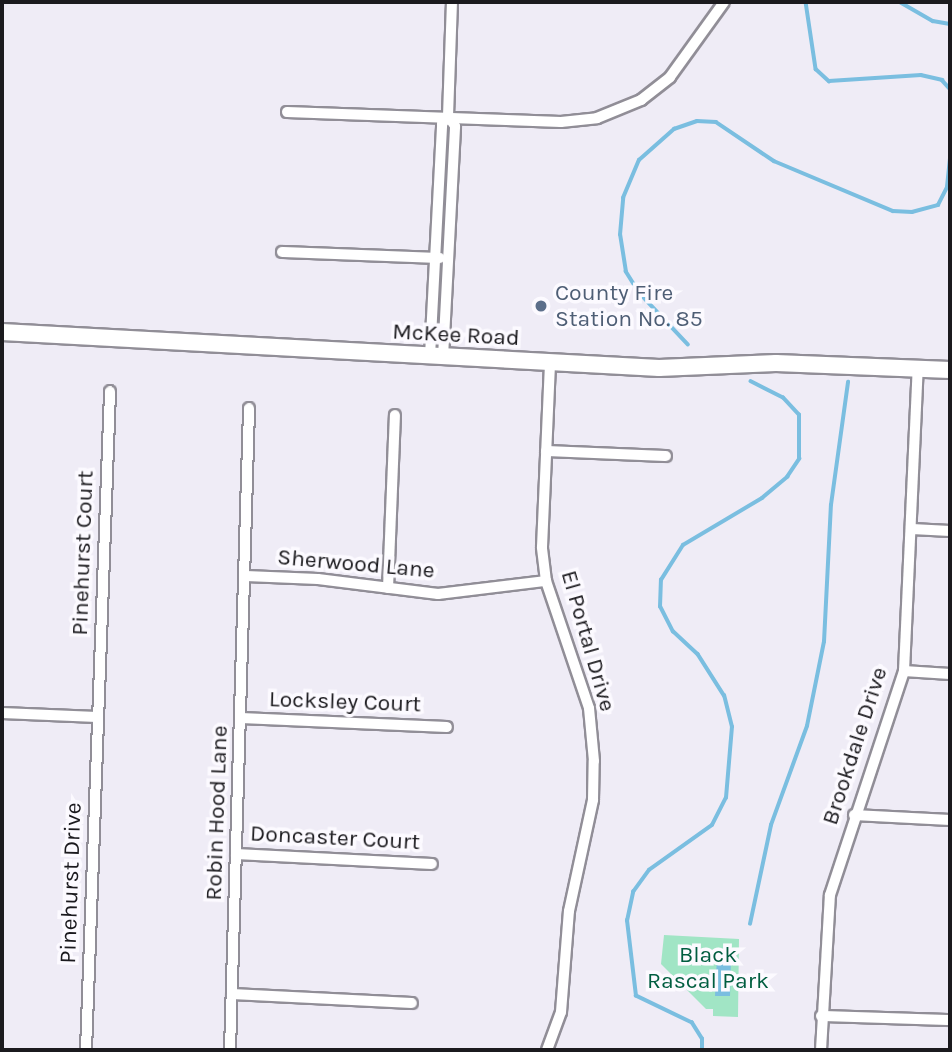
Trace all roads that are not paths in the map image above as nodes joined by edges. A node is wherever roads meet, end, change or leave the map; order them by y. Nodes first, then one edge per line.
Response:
1 (452, 2) edge
2 (724, 2) edge
3 (287, 112) dead end
4 (448, 116) junction
5 (282, 251) dead end
6 (435, 257) junction
7 (448, 258) junction
8 (2, 332) edge
9 (437, 356) junction
10 (550, 363) junction
11 (918, 368) junction
12 (950, 370) edge
13 (110, 391) dead end
14 (249, 408) dead end
15 (395, 415) dead end
16 (546, 451) junction
17 (666, 456) dead end
18 (912, 529) junction
19 (950, 531) edge
20 (246, 576) junction
21 (546, 581) junction
22 (388, 588) junction
23 (904, 671) junction
24 (950, 674) edge
25 (2, 713) edge
26 (97, 718) junction
27 (242, 718) junction
28 (447, 727) dead end
29 (854, 815) junction
30 (950, 820) edge
31 (236, 854) junction
32 (432, 864) dead end
33 (232, 994) junction
34 (412, 1003) dead end
35 (821, 1016) junction
36 (950, 1020) edge
37 (86, 1050) edge
38 (230, 1050) edge
39 (547, 1050) edge
40 (821, 1050) edge

1 - 4 street
2 - 4 street
3 - 4 street
4 - 6 street
4 - 7 street
5 - 6 street
6 - 7 street
6 - 9 street
7 - 9 street
8 - 9 street, McKee Road
9 - 10 street, McKee Road
10 - 11 street, McKee Road
10 - 16 street, El Portal Drive
11 - 12 street, McKee Road
11 - 18 street, Brookdale Drive
13 - 26 street, Pinehurst Court
14 - 20 street, Robin Hood Lane
15 - 22 street
16 - 17 street
16 - 21 street, El Portal Drive
18 - 19 street
18 - 23 street, Brookdale Drive
20 - 22 street, Sherwood Lane
20 - 27 street, Robin Hood Lane
21 - 22 street, Sherwood Lane
21 - 39 street, El Portal Drive
23 - 24 street
23 - 29 street, Brookdale Drive
25 - 26 street
26 - 37 street, Pinehurst Drive
27 - 28 street, Locksley Court
27 - 31 street, Robin Hood Lane
29 - 30 street
29 - 35 street, Brookdale Drive
31 - 32 street, Doncaster Court
31 - 33 street, Robin Hood Lane
33 - 34 street
33 - 38 street, Robin Hood Lane
35 - 36 street
35 - 40 street, Brookdale Drive

